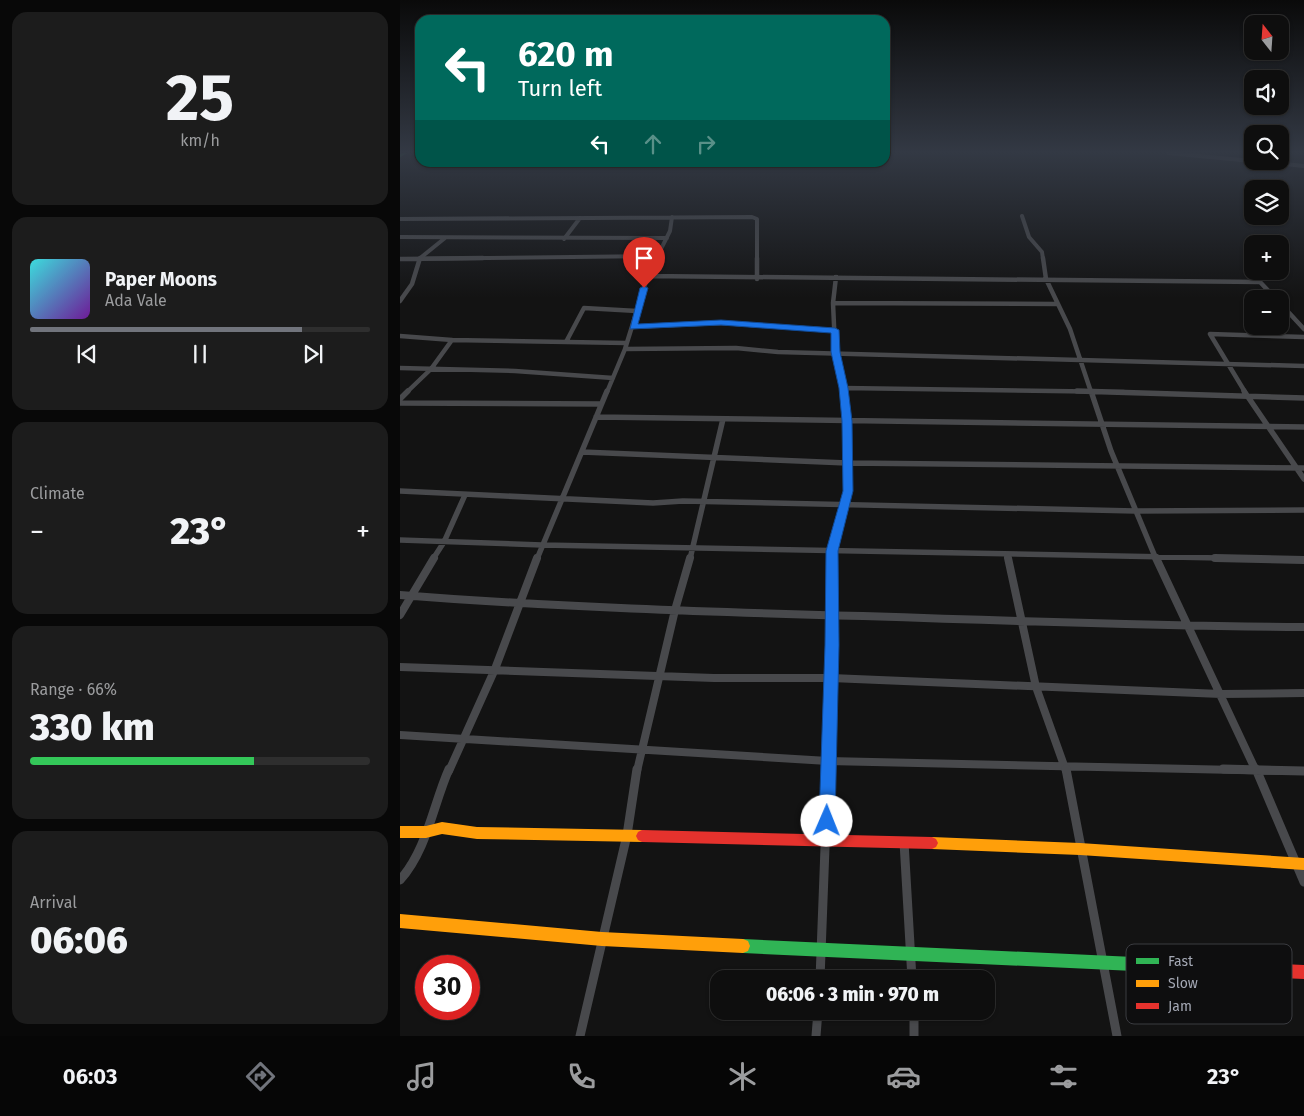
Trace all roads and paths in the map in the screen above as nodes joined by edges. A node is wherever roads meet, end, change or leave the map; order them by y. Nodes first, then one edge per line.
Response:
1 (1022, 216) dead end
2 (672, 217) junction
3 (400, 218) edge
4 (580, 218) junction
5 (400, 237) edge
6 (445, 238) junction
7 (667, 238) junction
8 (564, 239) junction
9 (657, 256) junction
10 (400, 259) edge
11 (419, 260) junction
12 (648, 276) junction
13 (836, 277) junction
14 (757, 279) junction
15 (1046, 279) junction
16 (1260, 282) joint
17 (1268, 290) edge
18 (400, 301) edge
19 (833, 303) junction
20 (1057, 304) junction
21 (637, 310) junction
22 (1289, 312) edge
23 (633, 327) junction
24 (1304, 329) edge
25 (835, 330) junction
26 (400, 336) edge
27 (1304, 337) edge
28 (452, 340) junction
29 (566, 342) junction
30 (625, 346) junction
31 (836, 352) junction
32 (1081, 359) junction
33 (1228, 364) junction
34 (1304, 366) edge
35 (400, 368) edge
36 (431, 369) junction
37 (613, 378) junction
38 (844, 388) junction
39 (1092, 391) junction
40 (1248, 397) junction
41 (1304, 398) edge
42 (400, 401) edge
43 (601, 404) junction
44 (596, 417) junction
45 (723, 419) junction
46 (847, 421) junction
47 (1103, 424) junction
48 (1269, 427) junction
49 (1304, 427) edge
50 (582, 452) junction
51 (714, 458) junction
52 (848, 463) junction
53 (1118, 467) junction
54 (1301, 468) edge
55 (1304, 478) edge
56 (400, 492) edge
57 (465, 496) junction
58 (561, 500) junction
59 (702, 502) junction
60 (844, 504) junction
61 (1304, 510) edge
62 (1135, 511) junction
63 (400, 540) edge
64 (444, 542) junction
65 (542, 545) junction
66 (693, 548) junction
67 (832, 551) junction
68 (1007, 554) junction
69 (1154, 557) junction
70 (1304, 560) edge
71 (400, 594) edge
72 (411, 595) junction
73 (520, 603) junction
74 (675, 610) junction
75 (832, 614) junction
76 (400, 615) edge
77 (1021, 621) junction
78 (1188, 626) junction
79 (1304, 627) edge
80 (400, 667) edge
81 (495, 669) junction
82 (658, 676) junction
83 (831, 678) junction
84 (1036, 687) junction
85 (1304, 693) edge
86 (1221, 694) junction
87 (400, 735) edge
88 (462, 740) junction
89 (640, 751) junction
90 (828, 762) junction
91 (1065, 766) junction
92 (1256, 770) junction
93 (1304, 771) edge
94 (400, 832) edge
95 (426, 832) junction
96 (626, 835) junction
97 (826, 841) junction
98 (904, 842) junction
99 (1080, 850) junction
100 (1301, 864) edge
101 (400, 880) edge
102 (1304, 882) edge
103 (400, 921) edge
104 (602, 939) junction
105 (822, 949) junction
106 (909, 953) junction
107 (1103, 962) junction
108 (1126, 963) edge
109 (821, 970) edge
110 (911, 970) edge
111 (817, 1020) edge
112 (914, 1020) edge
113 (580, 1036) edge
114 (816, 1036) edge
115 (914, 1036) edge
116 (1118, 1036) edge

1 - 15 street
2 - 4 street
2 - 7 street
2 - 14 street
3 - 4 street
4 - 8 street
5 - 6 street
6 - 8 street
6 - 11 street
7 - 8 street
7 - 9 street
9 - 11 street
9 - 12 street
10 - 11 street
11 - 18 street
12 - 14 street
12 - 21 street
13 - 14 street
13 - 15 street
13 - 19 street
15 - 16 street
15 - 20 street
16 - 17 street
19 - 20 street
19 - 25 street
20 - 32 street
21 - 23 street
21 - 29 street
22 - 24 street
23 - 25 street
23 - 30 street
25 - 31 street
26 - 28 street
27 - 33 street
28 - 29 street
28 - 36 street
29 - 30 street
30 - 31 street
30 - 37 street
31 - 32 street
31 - 38 street
32 - 33 street
32 - 39 street
33 - 34 street
33 - 40 street
35 - 36 street
36 - 37 street
36 - 42 street
37 - 43 street
38 - 39 street
38 - 46 street
39 - 40 street
39 - 47 street
40 - 41 street
40 - 48 street
42 - 43 street
43 - 44 street
44 - 45 street
44 - 50 street
45 - 46 street
45 - 51 street
46 - 47 street
46 - 52 street
47 - 48 street
47 - 53 street
48 - 49 street
48 - 54 street
50 - 51 street
50 - 58 street
51 - 52 street
51 - 59 street
52 - 53 street
52 - 60 street
53 - 54 street
53 - 62 street
54 - 55 street
56 - 57 street
57 - 58 street
57 - 64 street
58 - 59 street
58 - 65 street
59 - 60 street
59 - 66 street
60 - 62 street
60 - 67 street
61 - 62 street
62 - 69 street
63 - 64 street
64 - 65 street
64 - 72 street
65 - 66 street
65 - 73 street
66 - 67 street
66 - 74 street
67 - 68 street
67 - 75 street
68 - 69 street
68 - 77 street
69 - 70 street
69 - 78 street
71 - 72 street
72 - 73 street
72 - 76 street
73 - 74 street
73 - 81 street
74 - 75 street
74 - 82 street
75 - 77 street
75 - 83 street
77 - 78 street
77 - 84 street
78 - 79 street
78 - 86 street
80 - 81 street
81 - 82 street
81 - 88 street
82 - 83 street
82 - 89 street
83 - 84 street
83 - 90 street
84 - 86 street
84 - 91 street
85 - 86 street
86 - 92 street
87 - 88 street
88 - 89 street
88 - 95 street
89 - 90 street
89 - 96 street
90 - 91 street
90 - 97 street
91 - 92 street
91 - 99 street
92 - 93 street
92 - 100 street
94 - 95 street
95 - 96 street
95 - 101 street
96 - 97 street
96 - 104 street
97 - 98 street
97 - 105 street
98 - 99 street
98 - 106 street
99 - 100 street
99 - 107 street
100 - 102 street
103 - 104 street
104 - 105 street
104 - 113 street
105 - 106 street
105 - 109 street
106 - 107 street
106 - 110 street
107 - 108 street
107 - 116 street
111 - 114 street
112 - 115 street

